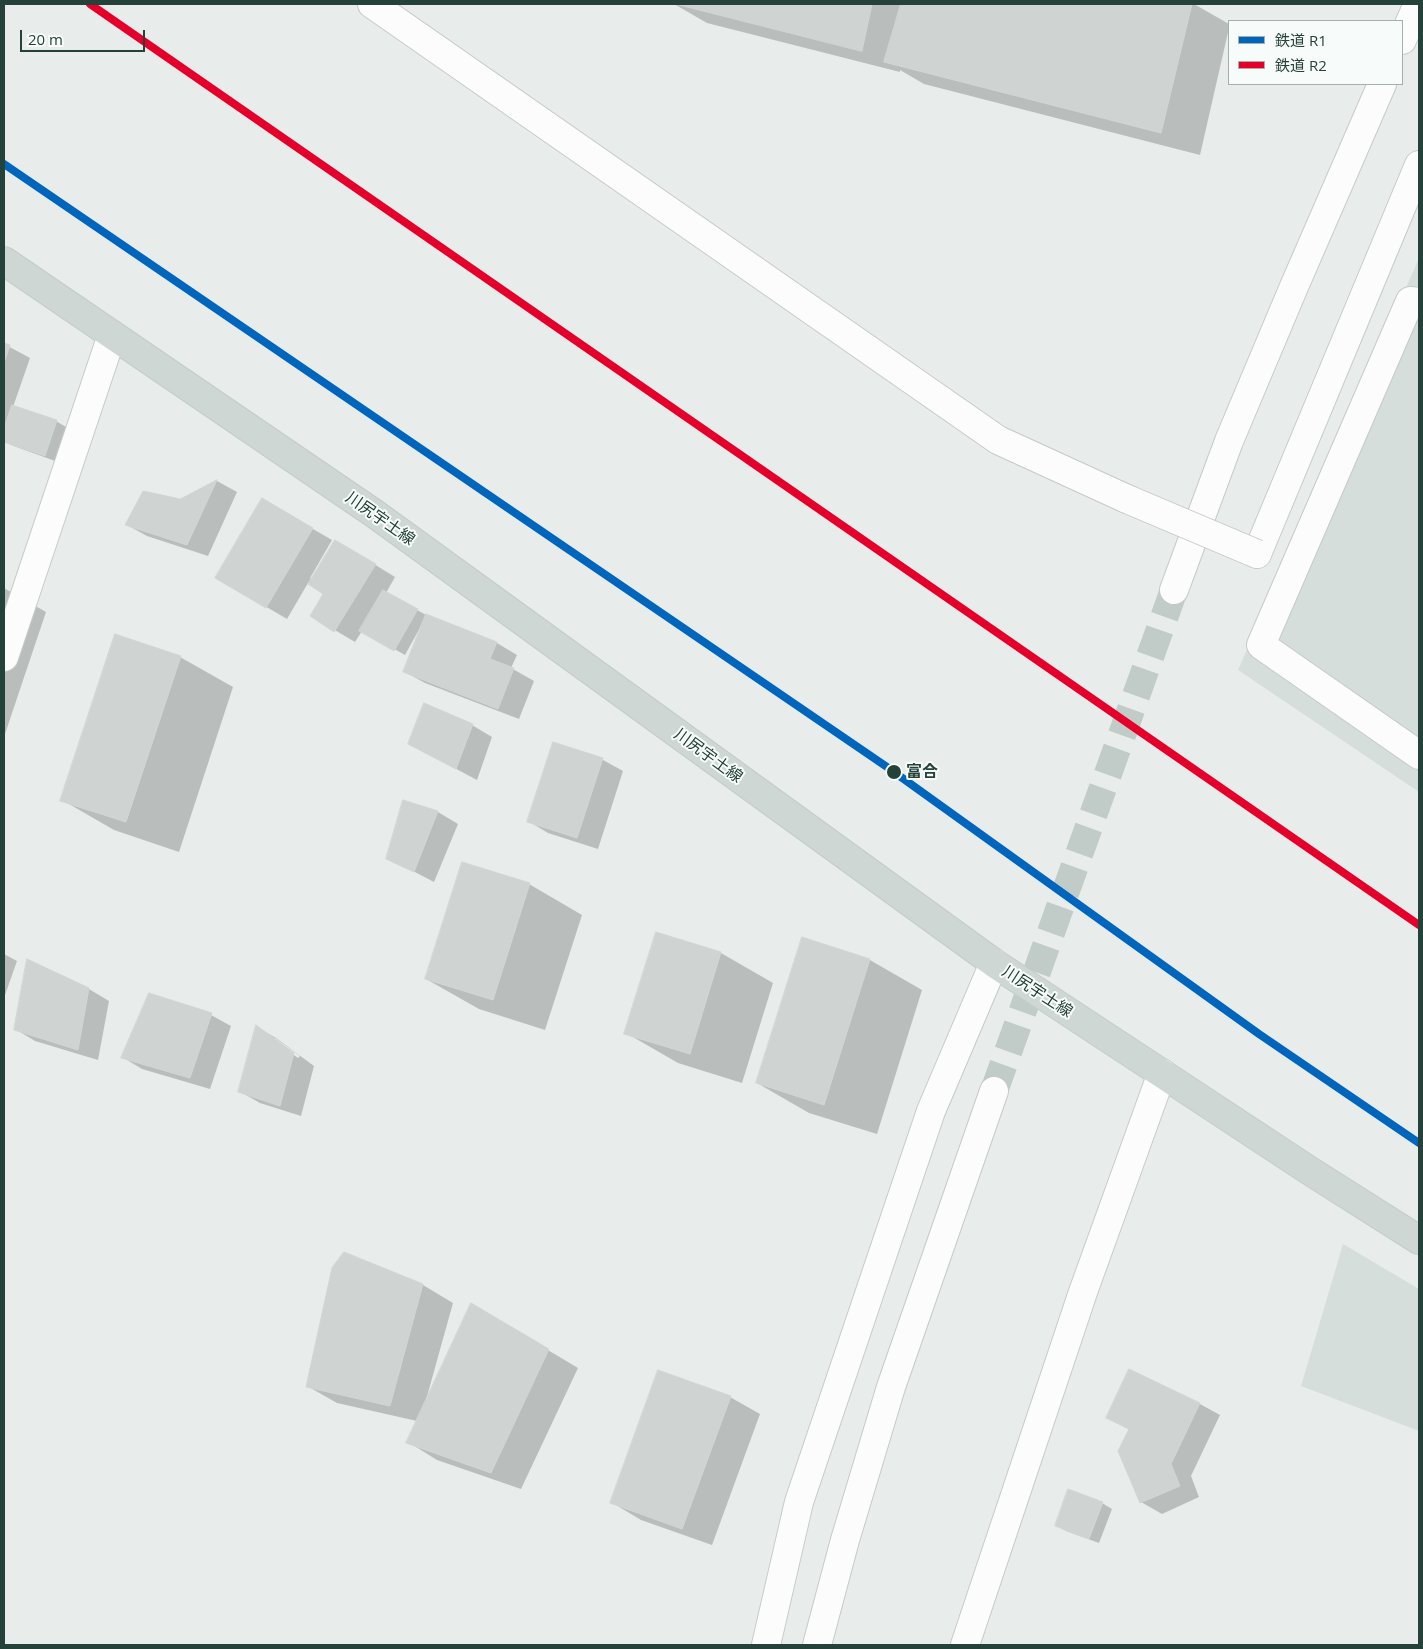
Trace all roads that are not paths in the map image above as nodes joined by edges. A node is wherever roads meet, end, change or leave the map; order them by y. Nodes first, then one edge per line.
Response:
1 (372, 4) edge
2 (1418, 4) edge
3 (1403, 38) edge
4 (1382, 85) edge
5 (1419, 165) edge
6 (4, 261) edge
7 (1419, 302) edge
8 (112, 335) junction
9 (1174, 590) tunnel mouth
10 (4, 657) edge
11 (1419, 755) edge
12 (994, 963) junction
13 (1162, 1074) junction
14 (994, 1091) tunnel mouth
15 (1419, 1240) edge
16 (766, 1645) edge
17 (818, 1645) edge
18 (965, 1645) edge

1 - 5 street, bridge
2 - 3 street
4 - 9 street
6 - 8 main road, 川尻宇土線
7 - 11 street
8 - 10 street
8 - 12 main road, 川尻宇土線
12 - 13 main road, 川尻宇土線
12 - 16 street
13 - 15 main road, 川尻宇土線
13 - 18 street
14 - 17 street

